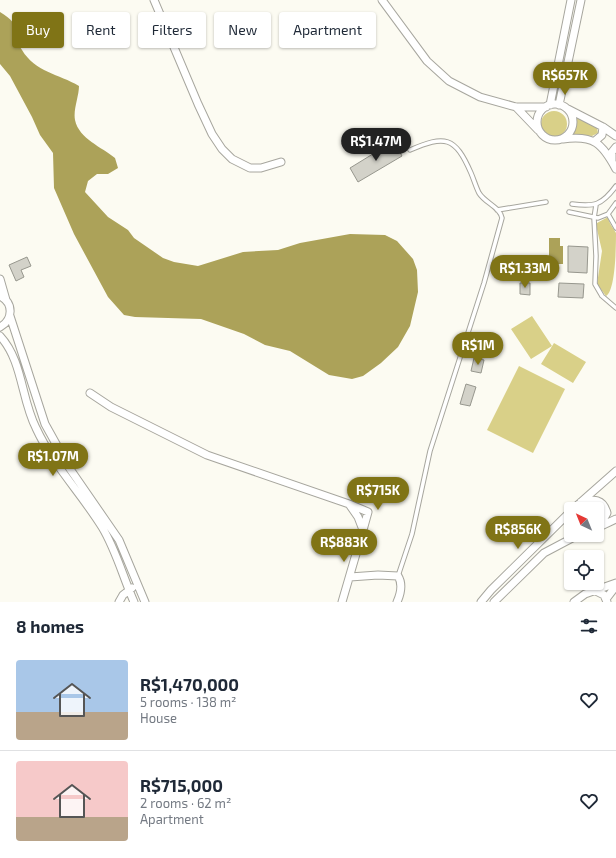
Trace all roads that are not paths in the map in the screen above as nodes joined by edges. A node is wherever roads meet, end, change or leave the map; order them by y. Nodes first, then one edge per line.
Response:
1 (154, 0) edge
2 (382, 0) edge
3 (571, 0) edge
4 (581, 0) edge
5 (559, 105) junction
6 (548, 106) junction
7 (516, 107) junction
8 (567, 108) junction
9 (603, 127) junction
10 (538, 130) junction
11 (616, 136) edge
12 (561, 139) junction
13 (595, 141) junction
14 (616, 147) edge
15 (410, 150) dead end
16 (612, 161) junction
17 (281, 162) dead end
18 (616, 169) edge
19 (616, 186) edge
20 (606, 199) junction
21 (546, 202) dead end
22 (572, 204) dead end
23 (596, 204) junction
24 (614, 205) edge
25 (497, 210) junction
26 (569, 212) dead end
27 (608, 214) junction
28 (594, 218) junction
29 (616, 228) edge
30 (0, 279) edge
31 (3, 298) edge
32 (616, 308) edge
33 (10, 316) junction
34 (0, 327) edge
35 (0, 336) edge
36 (90, 393) dead end
37 (616, 471) edge
38 (580, 502) joint
39 (602, 502) edge
40 (349, 504) junction
41 (604, 504) edge
42 (564, 518) edge
43 (604, 518) edge
44 (616, 519) edge
45 (604, 524) edge
46 (363, 530) junction
47 (565, 542) edge
48 (398, 576) junction
49 (350, 577) junction
50 (616, 584) edge
51 (138, 585) junction
52 (604, 587) edge
53 (129, 590) junction
54 (594, 590) joint
55 (585, 594) junction
56 (607, 600) edge
57 (119, 602) edge
58 (134, 602) edge
59 (145, 602) edge
60 (342, 602) edge
61 (397, 602) edge
62 (481, 602) edge
63 (494, 602) edge
64 (574, 602) edge
65 (582, 602) edge

1 - 17 street
2 - 7 street
3 - 6 street
4 - 5 street
5 - 6 street
5 - 8 street
6 - 7 street
6 - 10 street
7 - 10 street
8 - 9 street
8 - 12 street
9 - 11 street
9 - 13 street
10 - 12 street
12 - 13 street
13 - 16 street
14 - 16 street
15 - 25 lane
16 - 18 street
19 - 20 lane
20 - 23 lane
20 - 24 lane
21 - 25 lane
22 - 23 lane
23 - 28 lane
24 - 27 lane
25 - 48 lane
26 - 28 lane
27 - 28 lane
27 - 29 lane
28 - 32 lane
30 - 31 street
31 - 33 street
33 - 34 street
33 - 51 street
35 - 53 street
36 - 40 street
37 - 38 street
38 - 39 street
40 - 46 street
40 - 46 street
41 - 43 street
42 - 62 street
44 - 45 street
46 - 49 street
47 - 63 street
48 - 49 street
48 - 61 street
49 - 60 street
50 - 52 street
50 - 56 street
51 - 53 street
51 - 59 street
53 - 57 street
53 - 58 street
54 - 55 street
54 - 56 street
55 - 64 street
55 - 65 street

